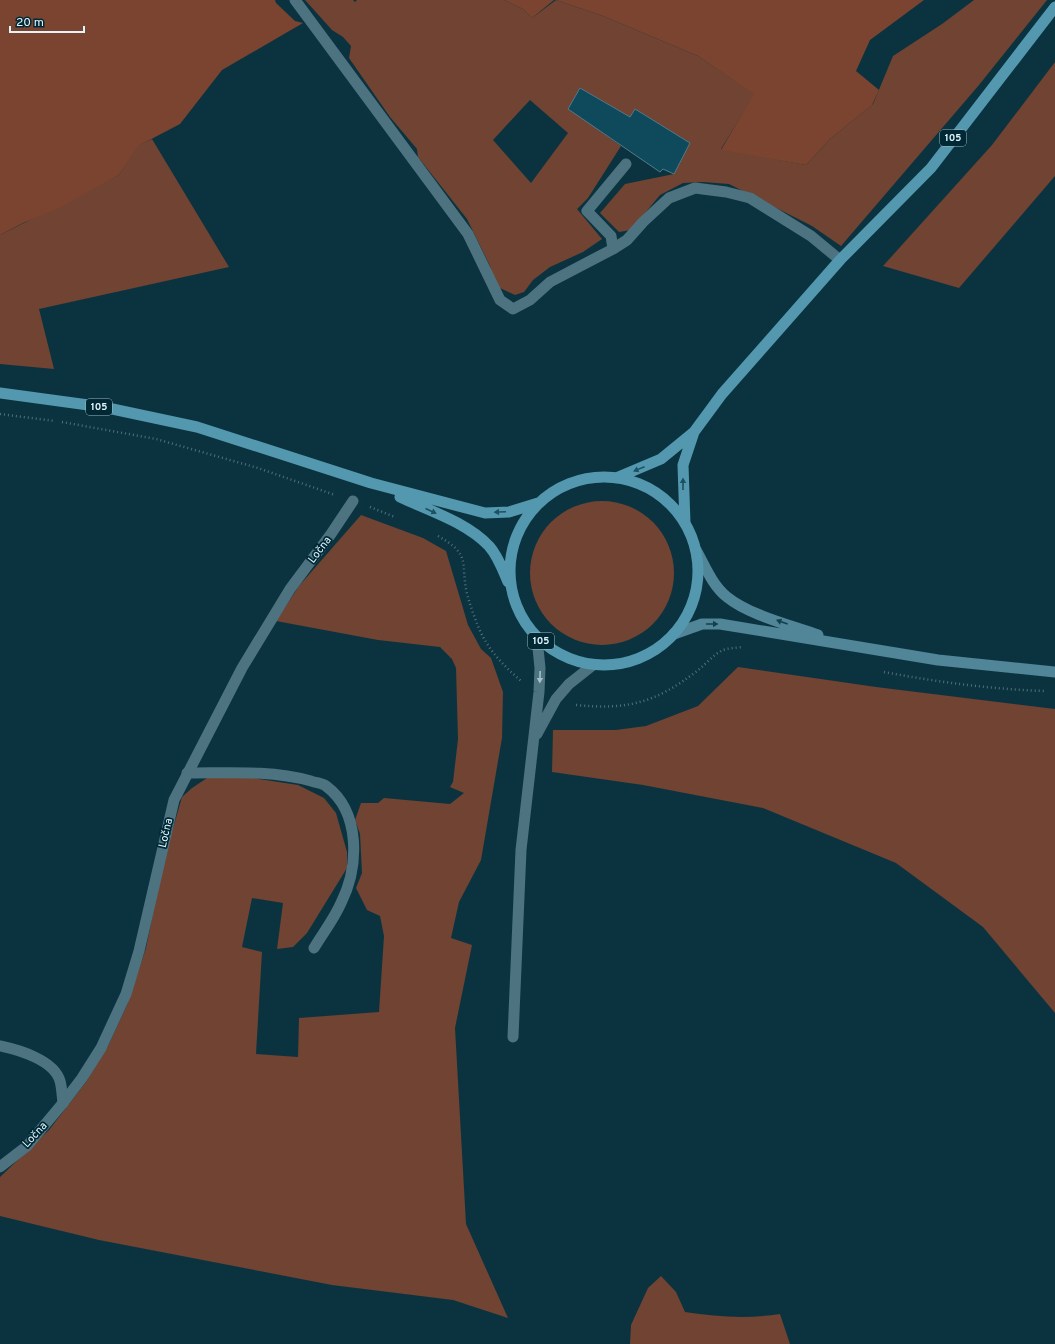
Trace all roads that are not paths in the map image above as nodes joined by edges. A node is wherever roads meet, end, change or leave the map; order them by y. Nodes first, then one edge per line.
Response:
1 (295, 0) edge
2 (1055, 7) edge
3 (626, 164) dead end
4 (613, 249) junction
5 (840, 260) junction
6 (0, 393) edge
7 (694, 432) junction
8 (616, 478) junction
9 (371, 483) junction
10 (353, 501) road end
11 (538, 503) junction
12 (685, 523) junction
13 (696, 550) junction
14 (511, 587) junction
15 (674, 634) junction
16 (538, 638) junction
17 (845, 644) junction
18 (593, 665) junction
19 (1055, 672) edge
20 (534, 738) junction
21 (187, 773) junction
22 (314, 948) dead end
23 (513, 1037) dead end
24 (0, 1046) edge
25 (63, 1103) junction
26 (0, 1167) edge

1 - 4 street
2 - 5 main road, 105
3 - 4 street
4 - 5 street
5 - 7 main road, 105
6 - 9 main road, 105
7 -> 8 main road, 105
12 -> 7 main road, 105
8 - 11 main road, 105
8 - 12 main road, 105
11 -> 9 main road, 105
9 -> 14 main road, 105
10 - 21 street, Ločna
11 - 14 main road, 105
12 - 13 main road, 105
13 - 15 main road, 105
17 -> 13 main road
14 - 16 main road, 105
15 -> 17 main road
15 - 18 main road, 105
16 - 18 main road, 105
16 -> 20 street
17 - 19 main road
18 - 20 street
20 - 23 street
21 - 22 street
21 - 25 street, Ločna
24 - 25 street
25 - 26 street, Ločna

